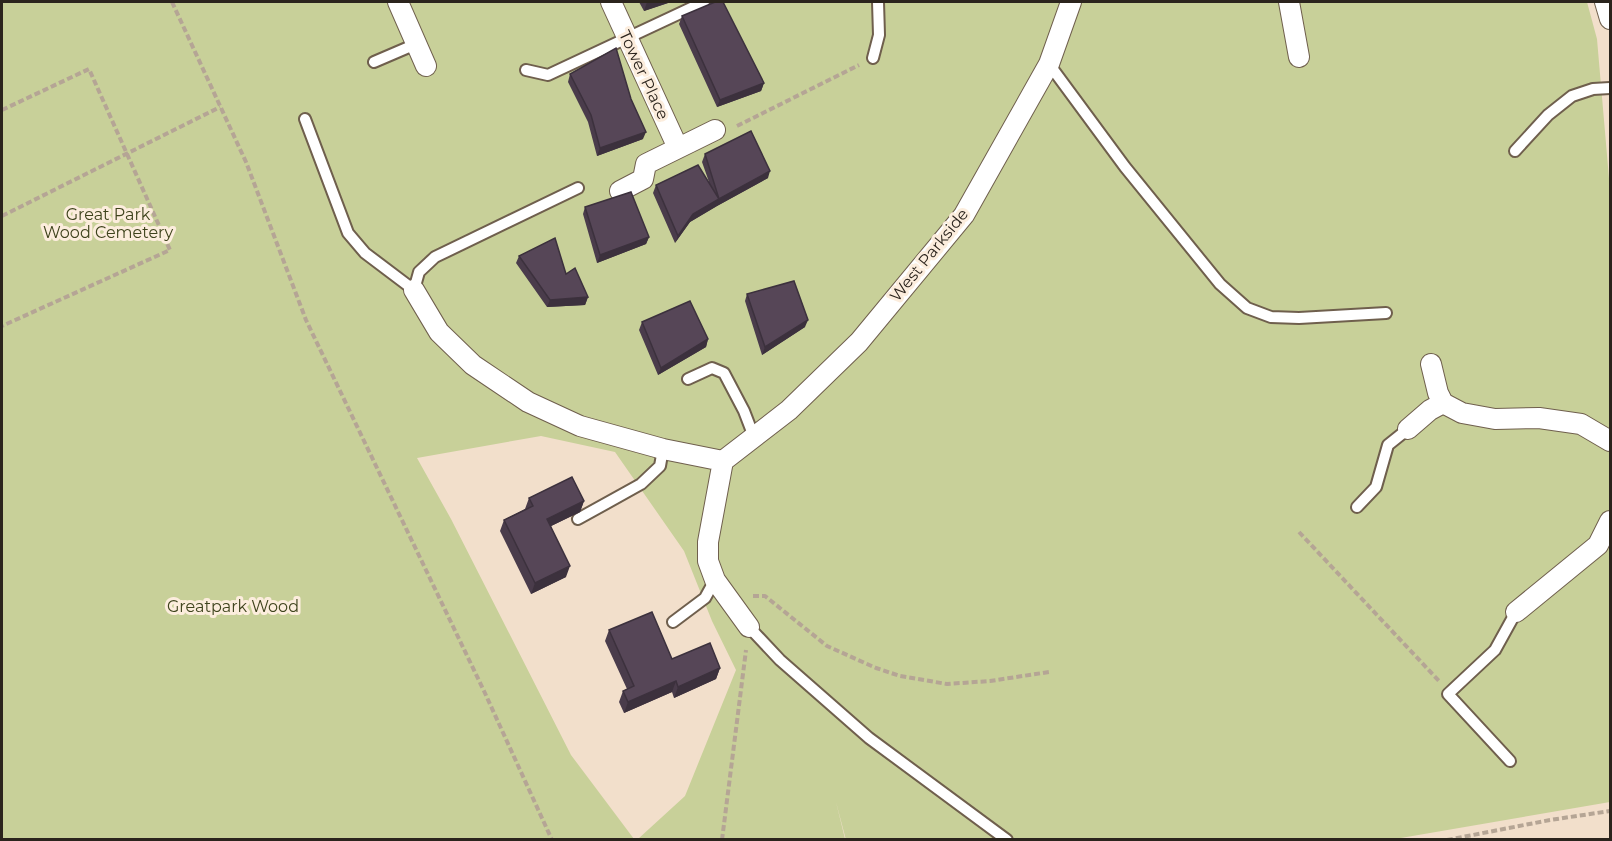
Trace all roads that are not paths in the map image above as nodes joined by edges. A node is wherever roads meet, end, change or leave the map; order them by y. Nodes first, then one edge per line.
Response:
1 (398, 2) edge
2 (611, 2) edge
3 (704, 2) edge
4 (878, 2) edge
5 (1289, 2) edge
6 (1605, 2) edge
7 (1069, 3) edge
8 (1611, 19) edge
9 (628, 38) junction
10 (416, 45) junction
11 (1299, 57) dead end
12 (873, 58) road end
13 (374, 62) dead end
14 (1049, 64) junction
15 (426, 66) dead end
16 (526, 69) dead end
17 (1611, 88) edge
18 (305, 119) dead end
19 (715, 130) road end
20 (678, 148) junction
21 (1515, 151) dead end
22 (578, 188) dead end
23 (620, 190) dead end
24 (414, 290) junction
25 (1386, 313) dead end
26 (1431, 364) dead end
27 (688, 379) dead end
28 (1443, 403) junction
29 (1408, 429) joint
30 (754, 437) junction
31 (1611, 441) edge
32 (663, 449) junction
33 (723, 461) junction
34 (1357, 507) dead end
35 (578, 519) edge
36 (1611, 521) edge
37 (715, 580) junction
38 (1516, 612) joint
39 (674, 622) dead end
40 (749, 627) joint
41 (1509, 761) dead end
42 (1007, 840) edge

1 - 10 street
2 - 9 street, Tower Place
3 - 9 lane
4 - 12 lane
5 - 11 street
6 - 8 street
7 - 14 street, West Parkside
9 - 16 lane
9 - 20 street, Tower Place
10 - 13 lane
10 - 15 street
14 - 25 lane
14 - 30 street, West Parkside
17 - 21 lane
18 - 24 lane
19 - 20 street
20 - 23 street
22 - 24 lane
24 - 32 street
26 - 28 street
27 - 30 lane
28 - 29 street
28 - 31 street
29 - 34 lane
30 - 33 street, West Parkside
32 - 33 street
32 - 35 lane
33 - 37 street
36 - 38 street
37 - 39 lane
37 - 40 street
38 - 41 lane
40 - 42 lane

